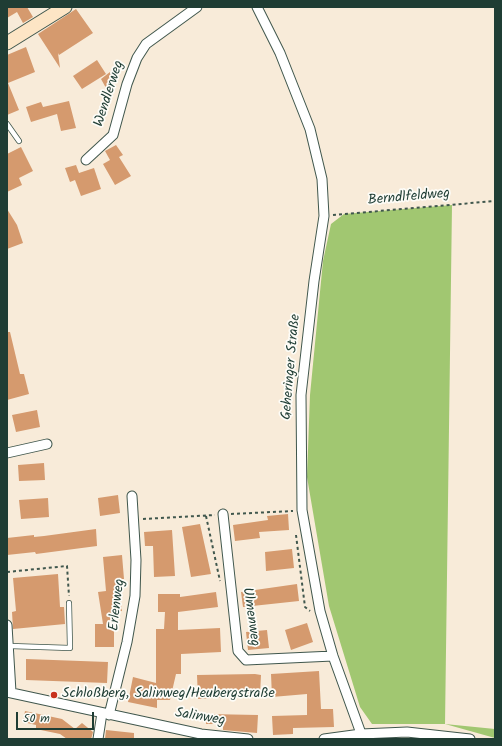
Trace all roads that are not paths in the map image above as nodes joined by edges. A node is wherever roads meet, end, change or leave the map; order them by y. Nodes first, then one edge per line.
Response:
1 (65, 7) edge
2 (197, 7) edge
3 (257, 7) edge
4 (7, 43) edge
5 (7, 124) edge
6 (19, 141) dead end
7 (86, 160) dead end
8 (47, 444) dead end
9 (7, 453) edge
10 (132, 496) dead end
11 (223, 514) dead end
12 (69, 603) road end
13 (7, 625) edge
14 (10, 646) junction
15 (333, 656) junction
16 (9, 692) edge
17 (106, 714) junction
18 (362, 736) edge
19 (98, 739) edge
20 (248, 739) edge
21 (324, 739) edge
22 (470, 739) edge

1 - 4 main road
2 - 7 street, Wendlerweg
3 - 15 street, Geheringer Straße
5 - 6 lane
8 - 9 street
10 - 17 street, Erlenweg
11 - 15 street, Ulmenweg
12 - 14 lane
13 - 14 street
14 - 16 street
15 - 18 street, Geheringer Straße
16 - 17 street, Salinweg
17 - 19 street, Erlenweg
17 - 20 street, Salinweg
18 - 21 street
18 - 22 street

